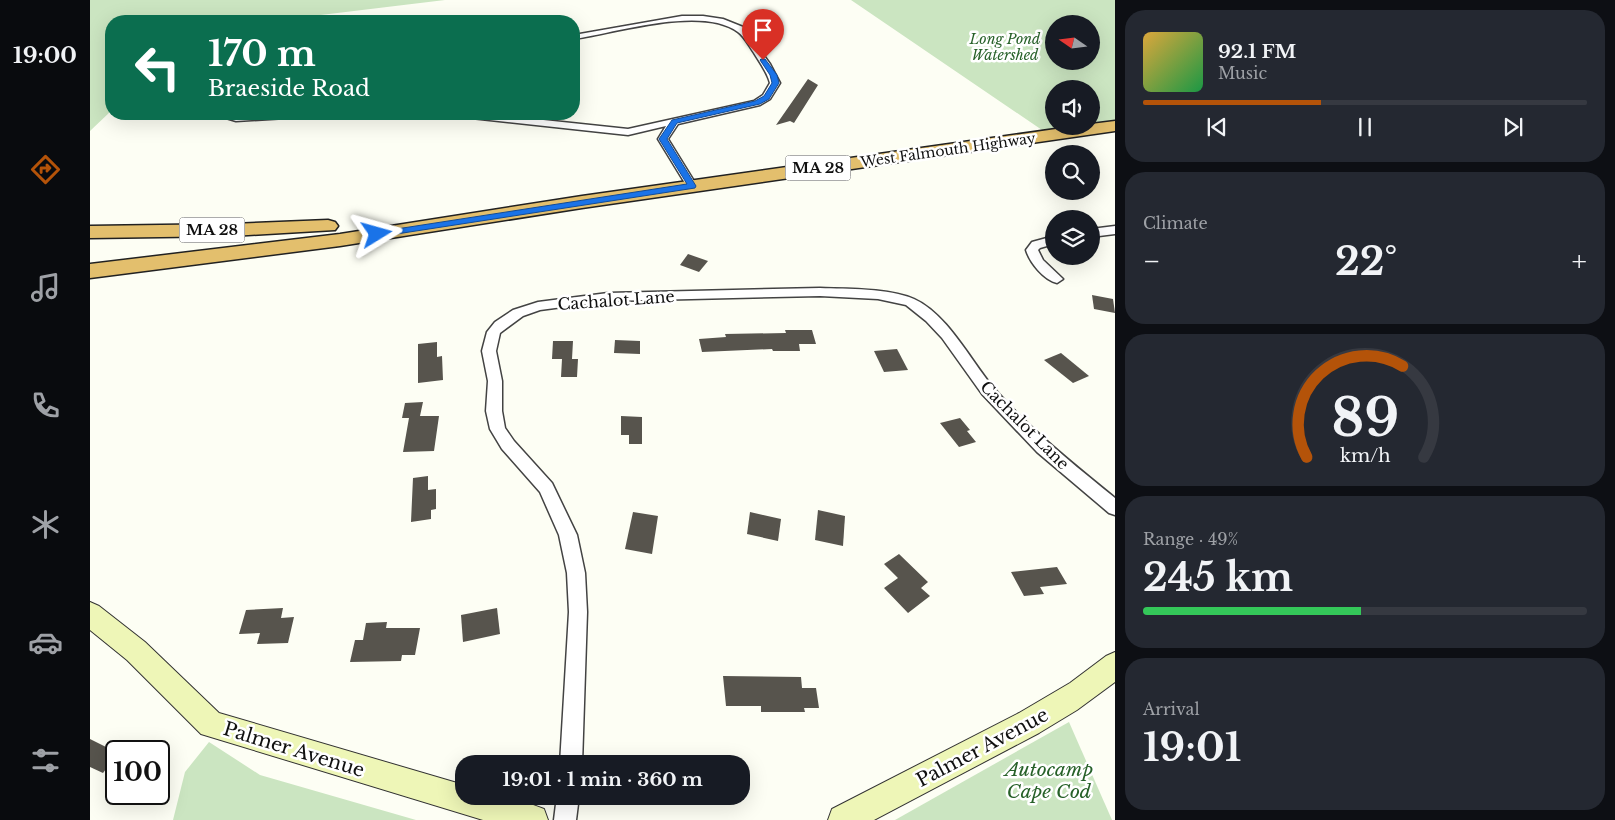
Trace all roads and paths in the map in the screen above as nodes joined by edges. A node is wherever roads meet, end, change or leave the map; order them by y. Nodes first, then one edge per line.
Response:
1 (580, 36) edge
2 (517, 120) edge
3 (674, 122) junction
4 (1115, 126) edge
5 (628, 132) junction
6 (663, 139) junction
7 (692, 186) junction
8 (582, 202) junction
9 (1115, 230) edge
10 (90, 232) edge
11 (1100, 232) edge
12 (1045, 242) edge
13 (90, 272) edge
14 (1057, 279) dead end
15 (1115, 508) edge
16 (90, 614) edge
17 (1115, 666) edge
18 (571, 755) edge
19 (566, 805) edge
20 (533, 820) edge
21 (564, 820) edge
22 (843, 820) edge

1 - 3 street
2 - 5 street
3 - 5 street
3 - 6 street
4 - 7 highway, West Falmouth Highway / MA 28
5 - 6 street
6 - 7 street
7 - 8 highway, MA 28
8 - 10 highway, MA 28
8 - 13 highway, MA 28
9 - 11 street
12 - 14 street
15 - 18 street, Cachalot Lane
16 - 20 main road, Palmer Avenue
17 - 22 main road, Palmer Avenue
19 - 21 street

